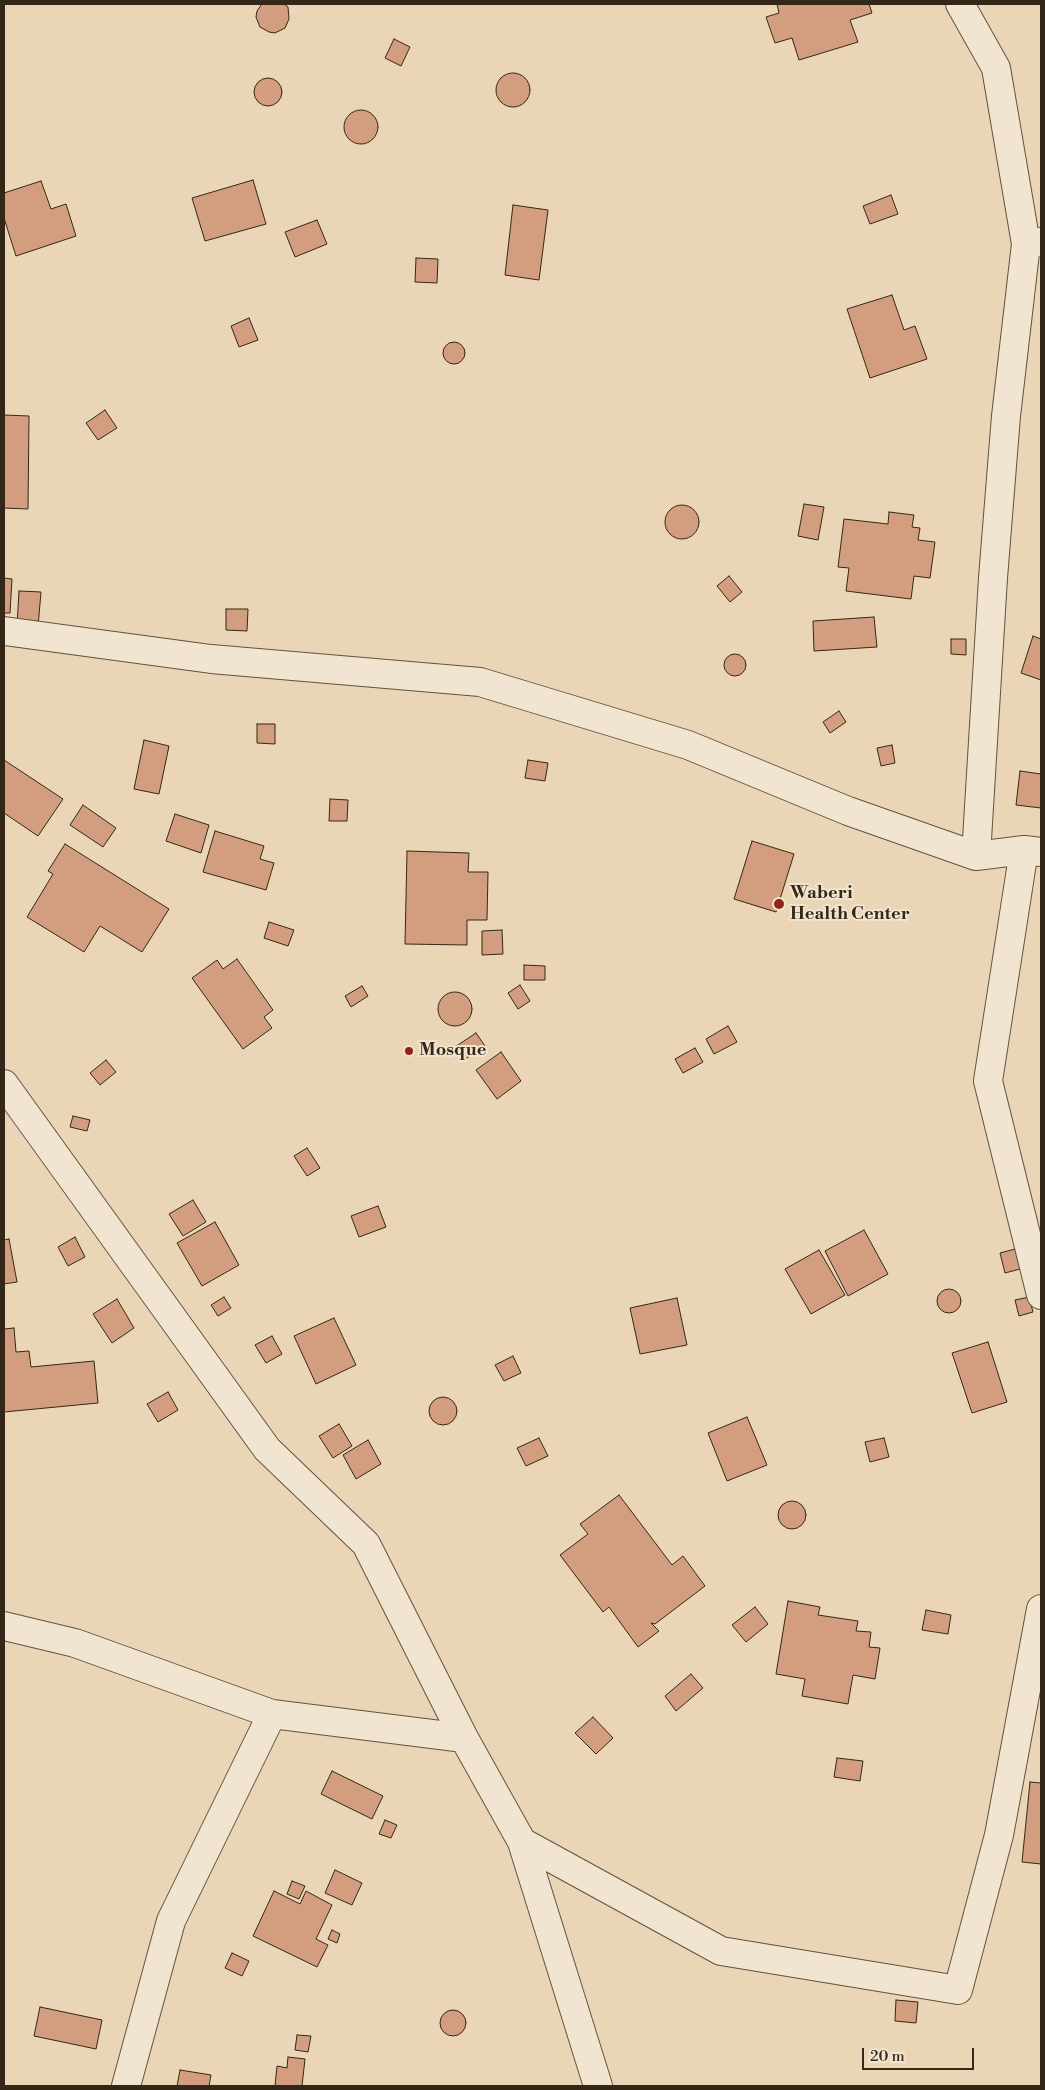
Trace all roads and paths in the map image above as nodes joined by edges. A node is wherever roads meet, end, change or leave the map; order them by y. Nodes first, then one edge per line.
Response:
1 (960, 4) edge
2 (1034, 243) edge
3 (4, 631) edge
4 (1033, 851) edge
5 (976, 856) junction
6 (4, 1084) edge
7 (1041, 1295) edge
8 (1041, 1609) edge
9 (4, 1626) edge
10 (272, 1714) junction
11 (464, 1738) junction
12 (522, 1842) junction
13 (126, 2086) edge
14 (598, 2086) edge

1 - 2 street
2 - 5 street
3 - 5 street
4 - 5 street
4 - 7 street
6 - 11 street
8 - 12 street
9 - 10 street
10 - 11 street
10 - 13 street
11 - 12 street
12 - 14 street

